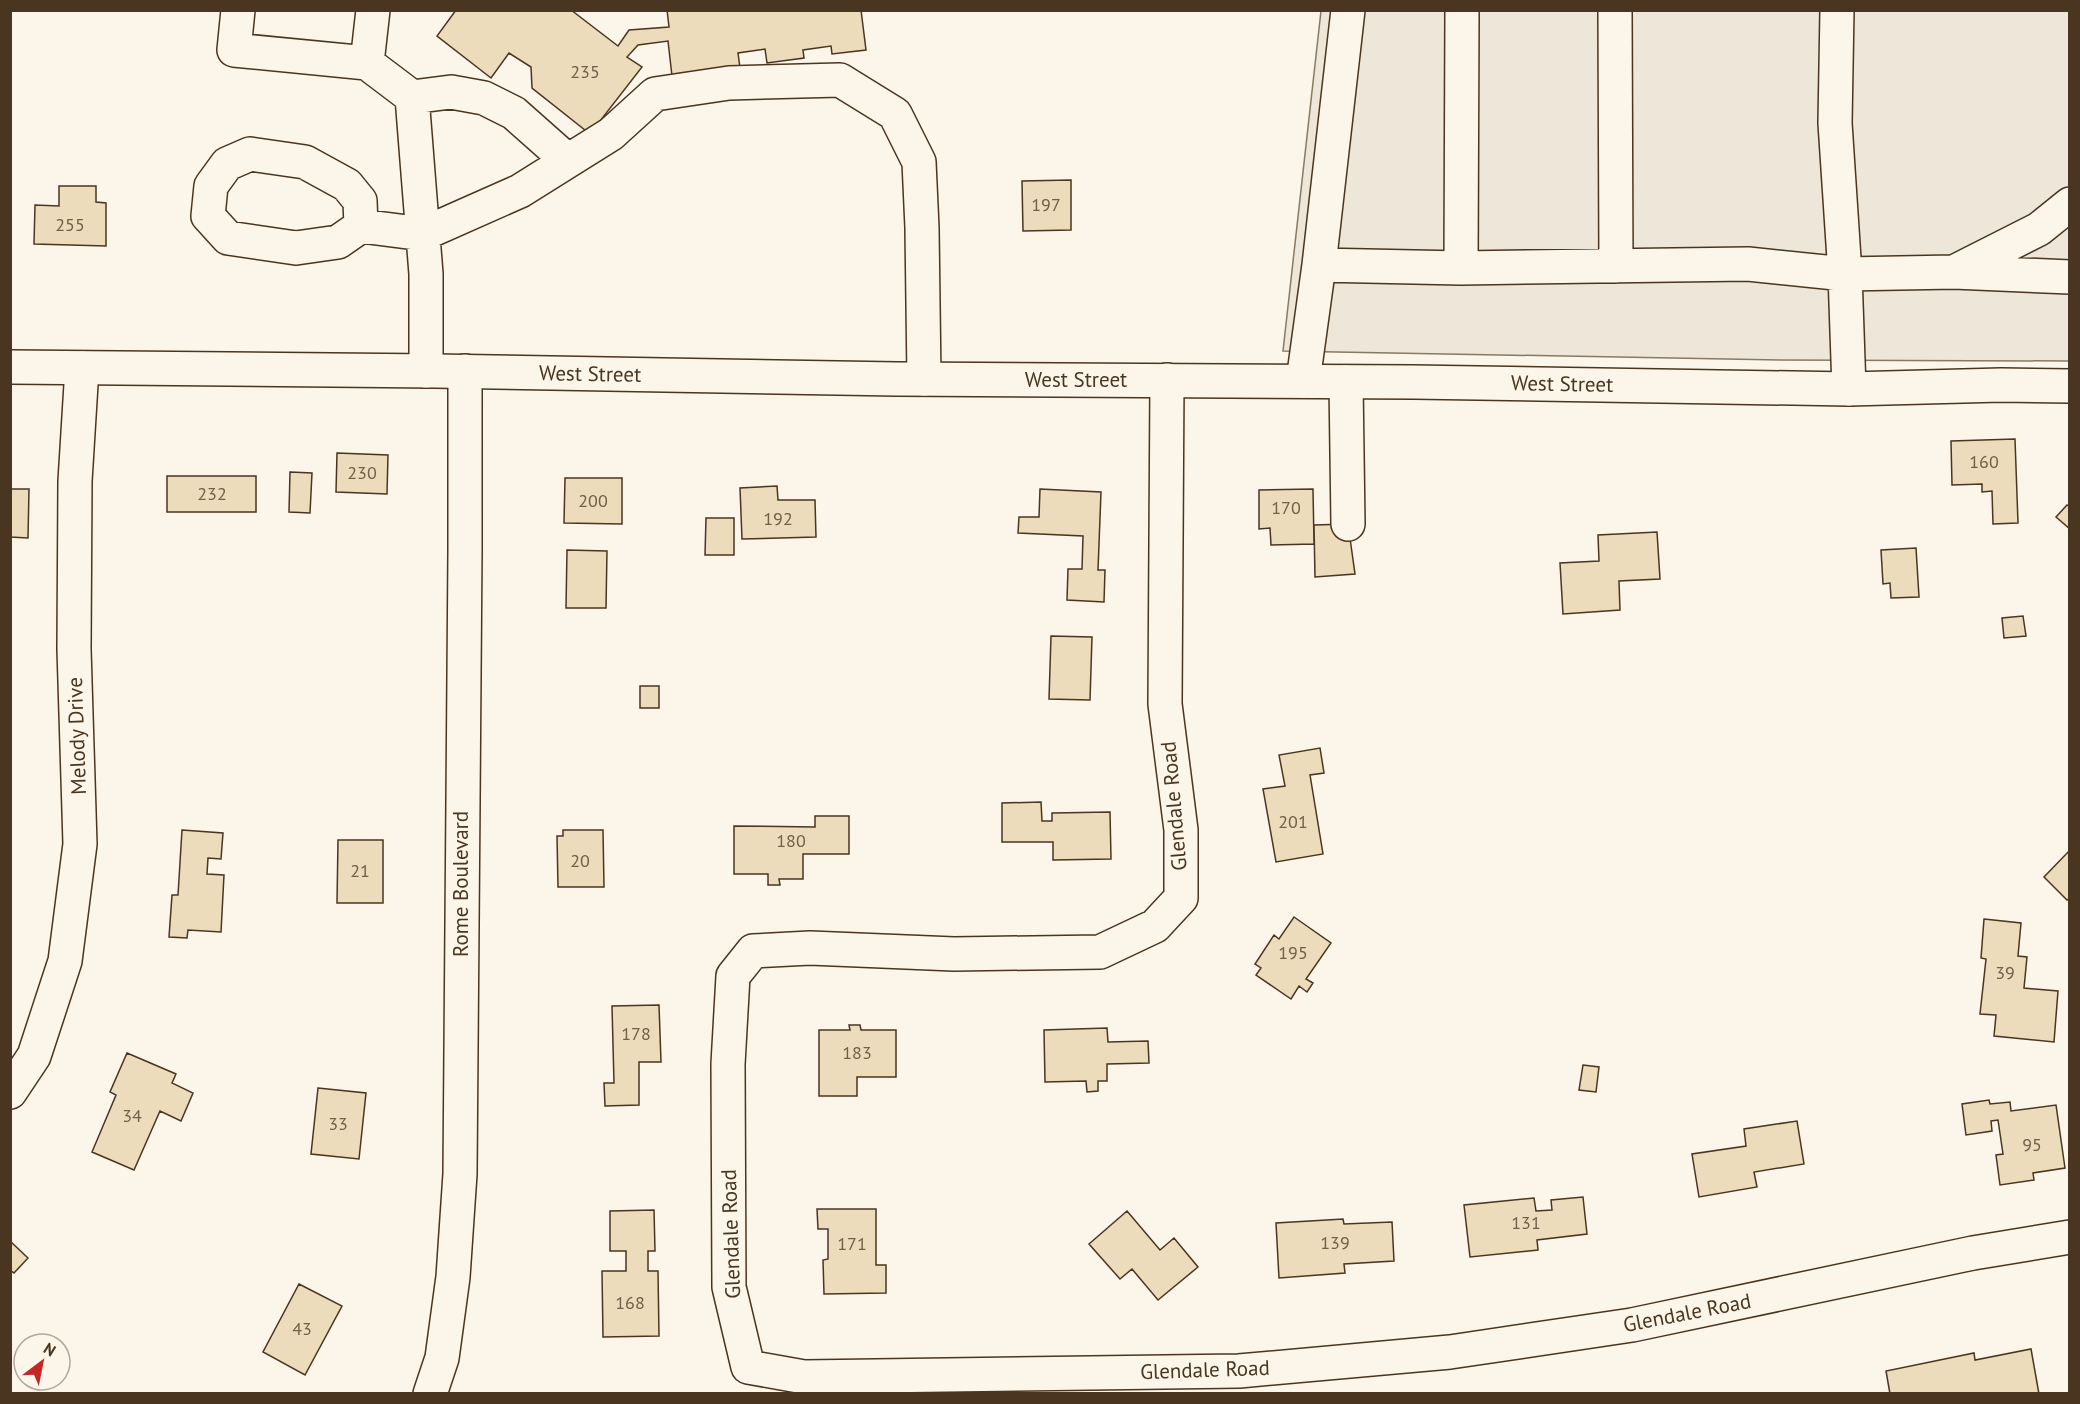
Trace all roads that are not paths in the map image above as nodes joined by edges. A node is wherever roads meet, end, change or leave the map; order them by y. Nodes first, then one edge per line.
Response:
1 (238, 10) edge
2 (373, 10) edge
3 (1348, 10) edge
4 (1462, 10) edge
5 (1615, 10) edge
6 (1837, 10) edge
7 (367, 63) junction
8 (412, 98) junction
9 (567, 160) junction
10 (2070, 204) edge
11 (361, 226) dead end
12 (423, 234) junction
13 (1319, 265) junction
14 (1616, 266) junction
15 (1461, 268) junction
16 (1954, 272) junction
17 (1845, 274) junction
18 (2070, 277) edge
19 (10, 366) edge
20 (82, 368) junction
21 (426, 371) junction
22 (465, 371) junction
23 (924, 379) junction
24 (1167, 380) junction
25 (1303, 381) junction
26 (1346, 382) junction
27 (2070, 386) edge
28 (1849, 389) junction
29 (1348, 524) dead end
30 (10, 1092) edge
31 (2070, 1237) edge
32 (430, 1394) edge

1 - 7 street
2 - 7 street
3 - 13 street
4 - 15 street
5 - 14 street
6 - 17 street
7 - 8 street
8 - 9 street
8 - 12 street
9 - 12 street
9 - 23 street
10 - 16 street
11 - 12 street
12 - 21 street
13 - 15 street
13 - 25 street
14 - 15 street
14 - 17 street
16 - 17 street
16 - 18 street
17 - 28 street
19 - 20 street, West Street
20 - 21 street, West Street
20 - 30 street, Melody Drive
21 - 22 street, West Street
22 - 23 street, West Street
22 - 32 street, Rome Boulevard
23 - 24 street, West Street
24 - 25 street, West Street
24 - 31 street, Glendale Road
25 - 26 street, West Street
26 - 28 street, West Street
26 - 29 street
27 - 28 street, West Street

